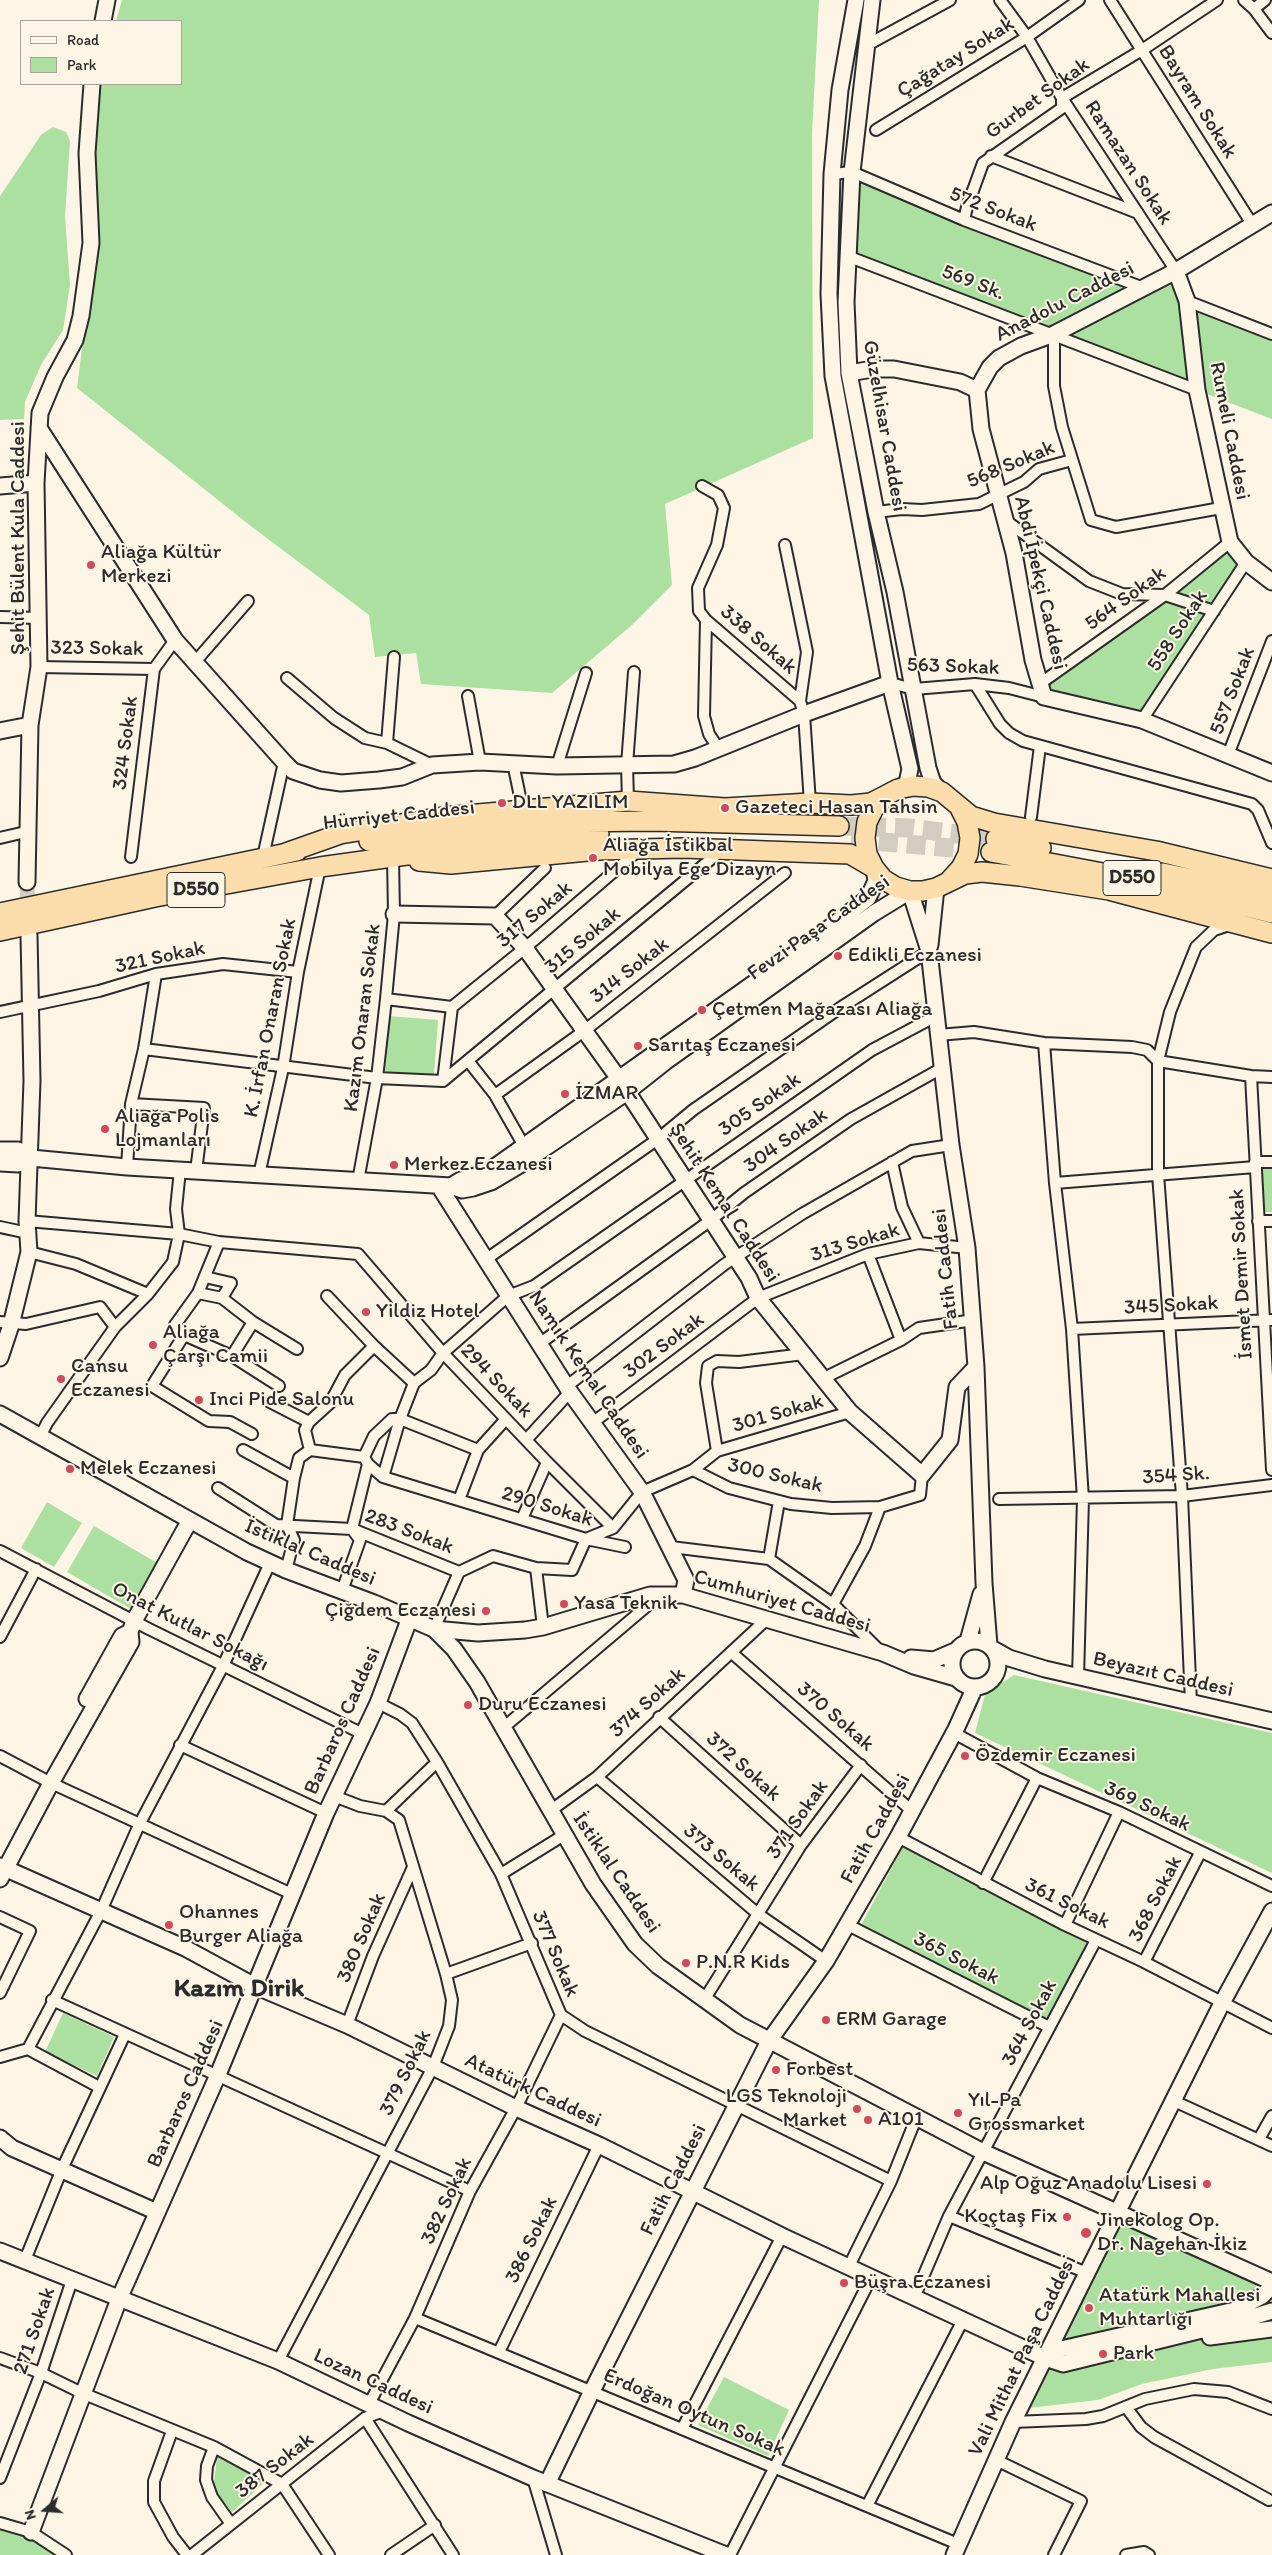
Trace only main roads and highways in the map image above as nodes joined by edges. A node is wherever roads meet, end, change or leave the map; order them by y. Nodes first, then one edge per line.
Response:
1 (891, 793) junction
2 (960, 808) junction
3 (286, 853) junction
4 (393, 858) junction
5 (874, 868) junction
6 (1272, 879) edge
7 (943, 884) junction
8 (1272, 896) edge
9 (0, 913) edge
10 (1272, 913) edge
11 (0, 931) edge
12 (1272, 933) edge

1 - 2 highway
1 - 3 highway
1 - 5 highway
2 - 6 highway
2 - 7 highway
3 - 4 highway, Hürriyet Caddesi / D550
3 - 9 highway, Hürriyet Caddesi / D550
4 - 5 highway
4 - 11 highway, Hürriyet Caddesi / D550
5 - 7 highway
7 - 12 highway
8 - 10 highway, D550

